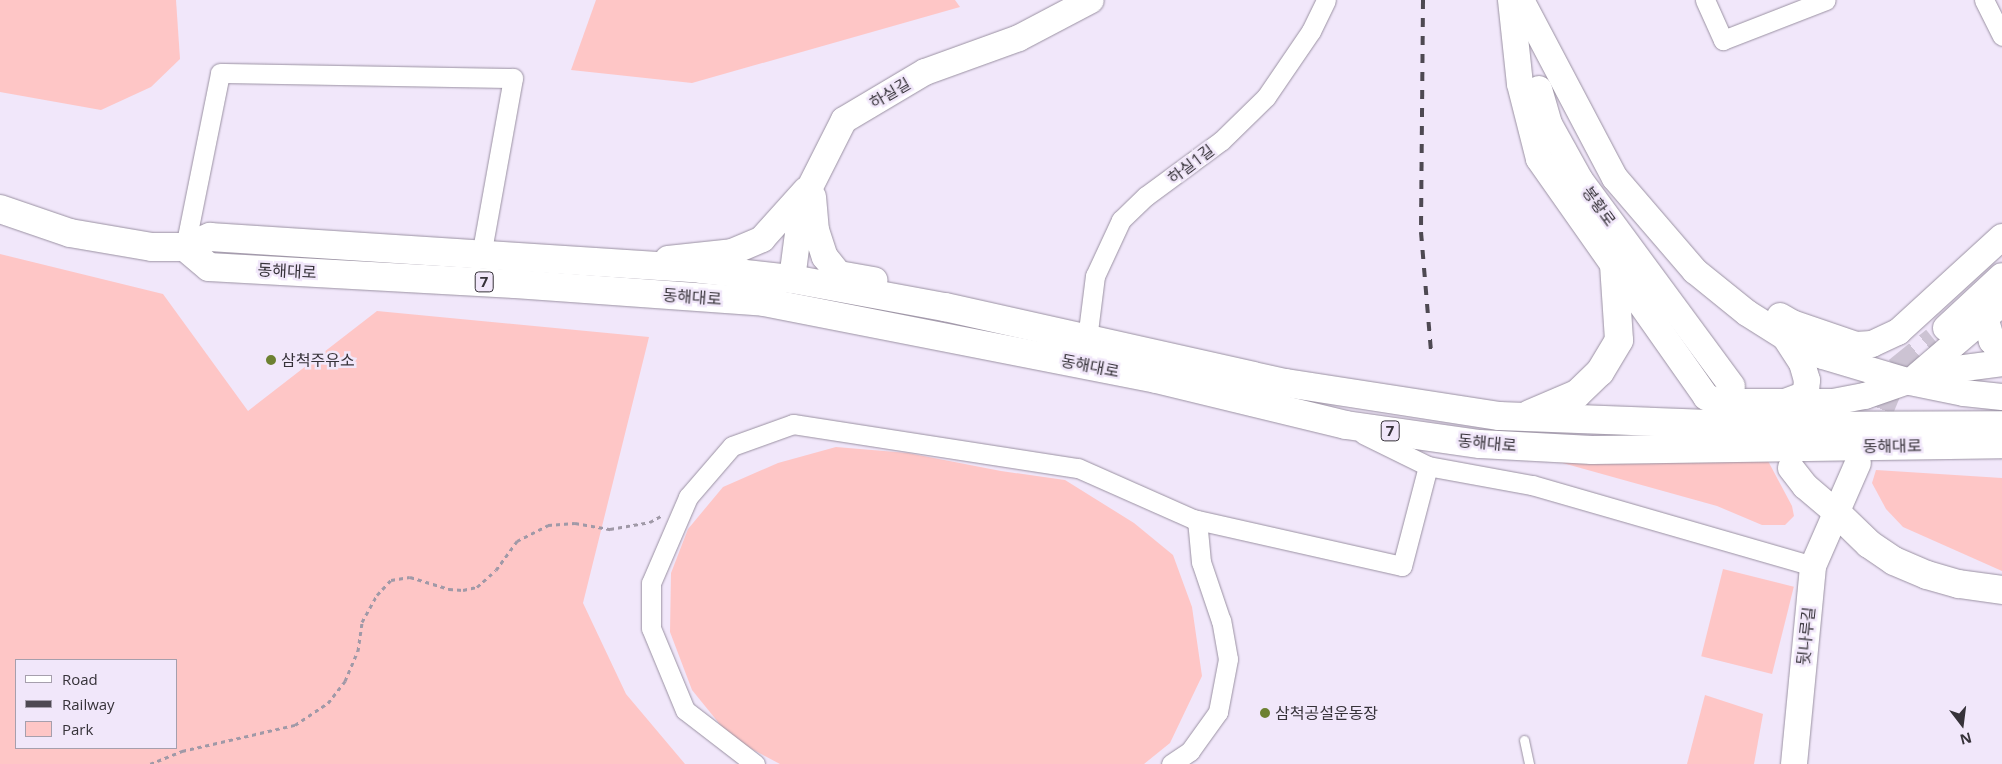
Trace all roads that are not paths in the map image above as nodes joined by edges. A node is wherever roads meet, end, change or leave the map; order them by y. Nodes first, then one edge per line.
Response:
1 (1091, 0) edge
2 (1326, 0) edge
3 (1511, 0) edge
4 (1515, 0) edge
5 (1521, 0) edge
6 (1705, 0) edge
7 (1826, 0) edge
8 (1984, 0) edge
9 (2002, 36) edge
10 (811, 183) junction
11 (0, 209) edge
12 (2002, 237) edge
13 (185, 246) junction
14 (1678, 251) junction
15 (481, 256) junction
16 (572, 262) junction
17 (1614, 264) junction
18 (2002, 276) edge
19 (792, 279) junction
20 (790, 306) junction
21 (945, 307) junction
22 (1994, 310) edge
23 (1785, 337) junction
24 (1087, 339) junction
25 (1934, 340) tunnel mouth
26 (2002, 351) edge
27 (2002, 363) edge
28 (1910, 382) junction
29 (1732, 386) dead end
30 (2002, 397) edge
31 (1787, 401) junction
32 (1522, 417) junction
33 (1346, 425) junction
34 (2002, 425) edge
35 (1961, 444) junction
36 (2002, 444) edge
37 (2002, 450) edge
38 (1858, 464) tunnel mouth
39 (1428, 466) junction
40 (1791, 468) dead end
41 (1838, 514) junction
42 (1197, 520) junction
43 (1813, 566) junction
44 (2002, 585) edge
45 (2002, 590) edge
46 (1524, 740) dead end
47 (755, 764) edge
48 (1172, 764) edge
49 (1529, 764) edge
50 (1794, 764) edge

1 - 10 street, 하실길
2 - 24 street, 하실1길
3 - 17 street
4 - 29 street, 봉황로
5 - 14 street
6 - 7 street
8 - 9 street
10 - 16 street
10 - 19 street, 하실길
10 - 21 street
11 - 13 main road, 동해대로 / 7
12 - 14 street
13 - 15 main road, 동해대로 / 7
13 - 15 street
13 - 20 main road, 동해대로 / 7
14 - 23 street
15 - 16 main road, 동해대로 / 7
16 - 19 main road, 동해대로 / 7
17 - 31 street
17 - 32 main road
18 - 25 street
19 - 20 main road
19 - 21 main road, 동해대로 / 7
20 - 33 main road, 동해대로 / 7
21 - 24 main road, 동해대로 / 7
22 - 26 street
22 - 28 street
23 - 28 street
23 - 31 street
24 - 32 main road, 동해대로 / 7
27 - 28 street
28 - 30 street
28 - 31 street
32 - 34 main road, 동해대로 / 7
33 - 35 main road, 동해대로 / 7
33 - 39 street
35 - 36 main road, 동해대로 / 7
35 - 37 main road
38 - 41 street, 뒷나루길
39 - 42 street
39 - 43 street
40 - 41 street
41 - 43 street, 뒷나루길
41 - 44 main road
41 - 45 main road
42 - 47 street
42 - 48 street
43 - 50 street, 뒷나루길
46 - 49 lane

